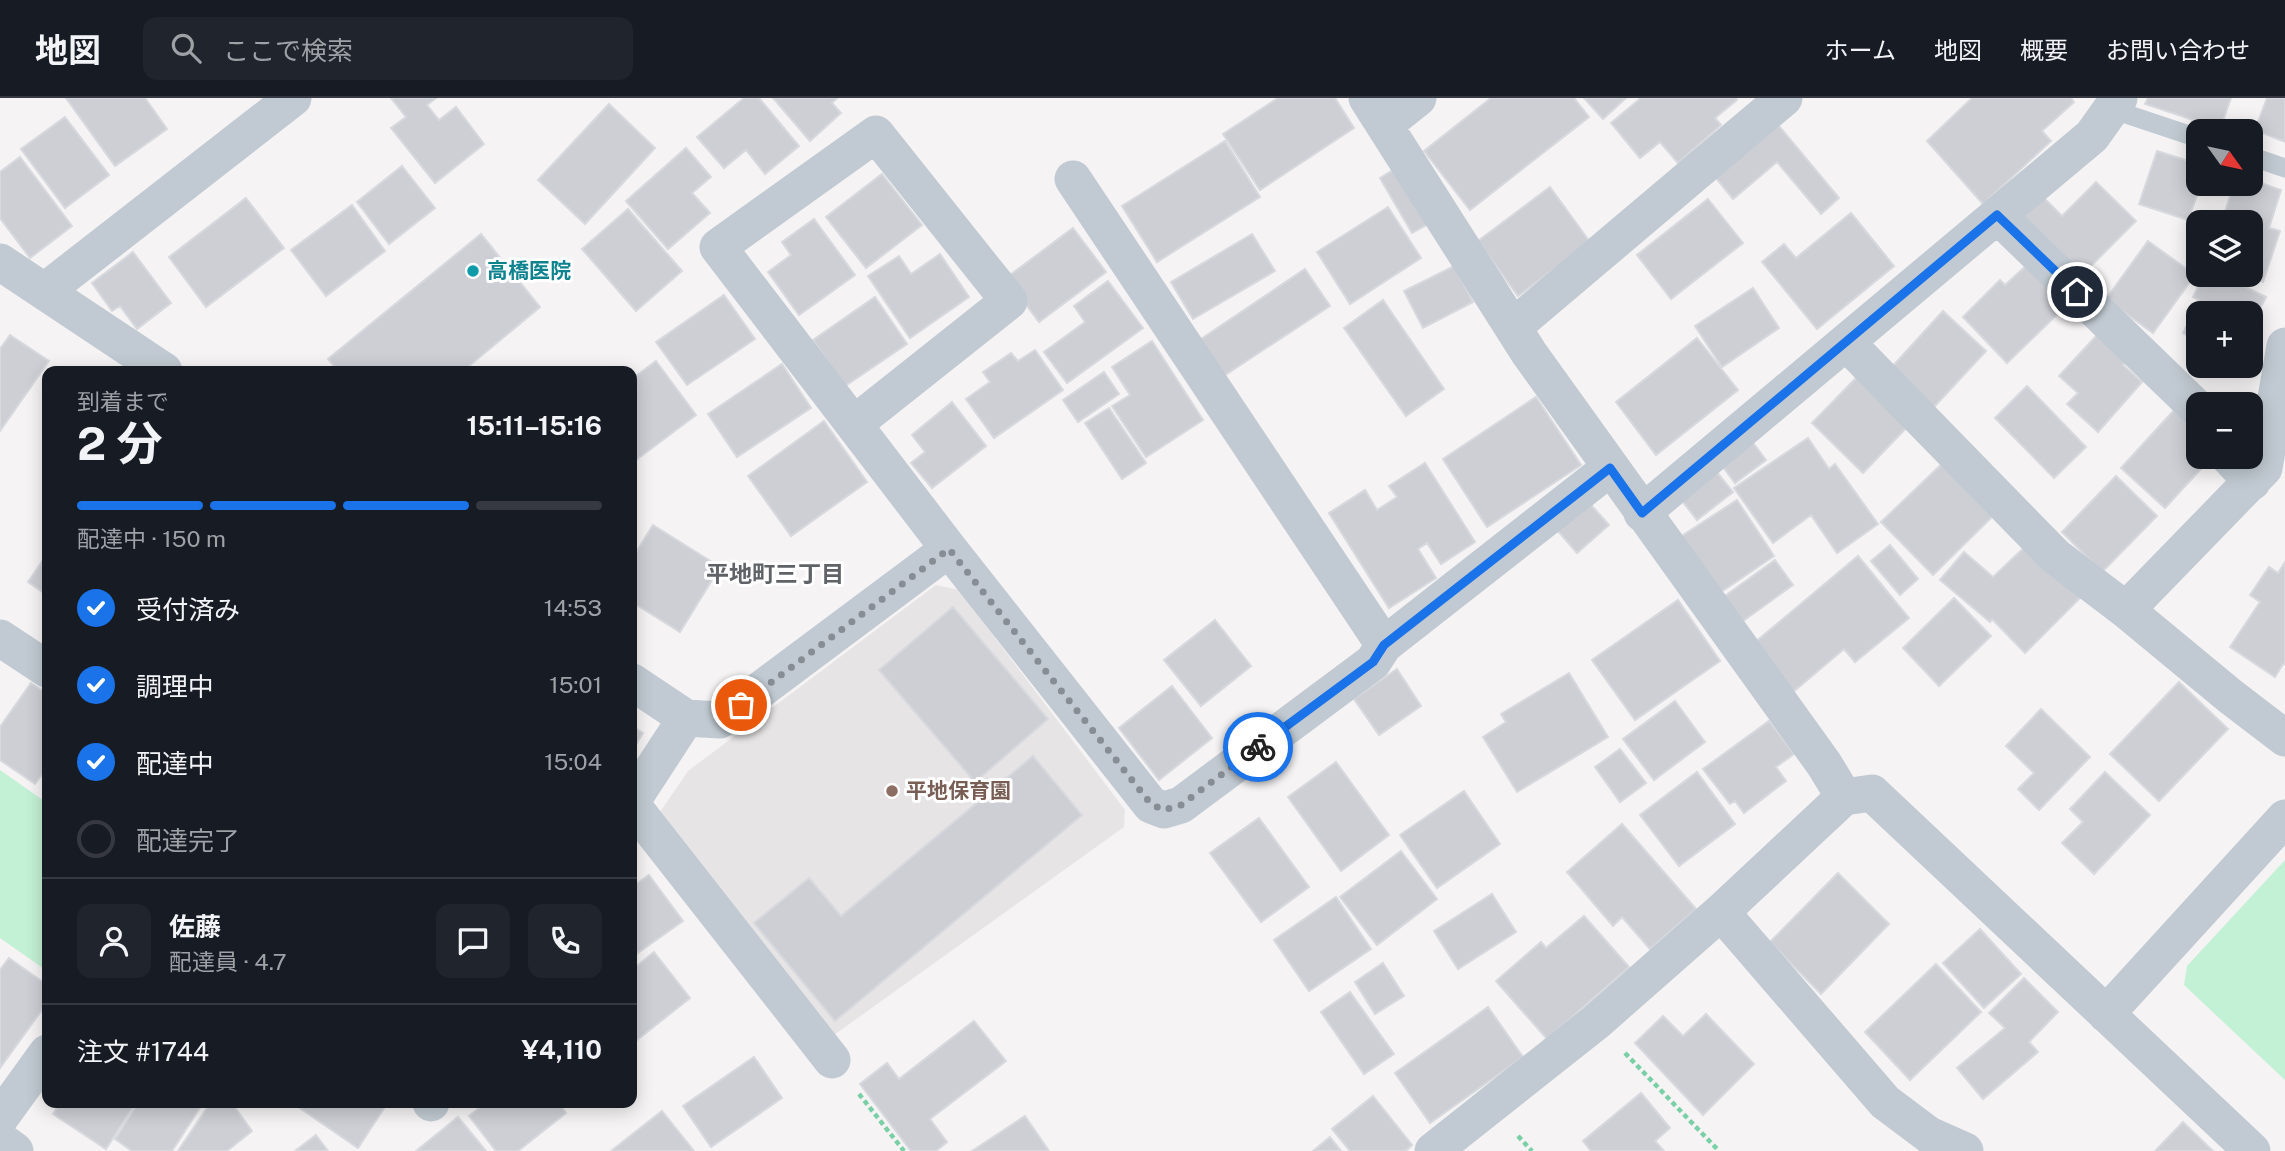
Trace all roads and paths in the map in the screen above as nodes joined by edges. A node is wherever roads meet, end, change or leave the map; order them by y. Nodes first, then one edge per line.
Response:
1 (293, 98) edge
2 (1418, 98) edge
3 (1784, 98) edge
4 (2115, 103) edge
5 (1376, 112) edge
6 (2186, 133) edge
7 (2263, 160) edge
8 (2285, 168) edge
9 (1073, 179) dead end
10 (1997, 215) junction
11 (0, 262) edge
12 (45, 291) junction
13 (1513, 327) junction
14 (1846, 342) junction
15 (2285, 346) edge
16 (157, 366) edge
17 (2186, 397) edge
18 (854, 424) junction
19 (1610, 468) junction
20 (2263, 468) edge
21 (2240, 469) edge
22 (1642, 513) junction
23 (949, 549) junction
24 (2126, 610) junction
25 (0, 638) edge
26 (1384, 645) junction
27 (42, 665) edge
28 (637, 685) edge
29 (687, 718) junction
30 (2285, 738) edge
31 (637, 795) edge
32 (1844, 797) junction
33 (637, 809) edge
34 (2285, 818) edge
35 (1721, 912) junction
36 (2106, 1014) junction
37 (1596, 1022) junction
38 (42, 1059) edge
39 (832, 1060) joint
40 (0, 1118) edge
41 (0, 1140) edge
42 (15, 1151) edge
43 (904, 1151) edge
44 (1433, 1151) edge
45 (1719, 1151) edge
46 (1965, 1151) edge
47 (2252, 1151) edge

1 - 12 street
2 - 5 street
3 - 13 street
4 - 6 lane
4 - 10 street
5 - 13 street
7 - 8 lane
9 - 26 street
10 - 14 street
10 - 17 street
11 - 12 street
12 - 16 street
13 - 19 street
14 - 22 street
14 - 24 street
15 - 20 street
18 - 18 street
18 - 23 street
19 - 22 street
19 - 26 street
21 - 24 street
22 - 32 street
23 - 26 street
23 - 29 street
24 - 30 street
25 - 27 street
28 - 29 street
29 - 31 street
32 - 35 street
32 - 36 street
33 - 39 street
34 - 36 street
35 - 37 street
35 - 46 street
36 - 47 street
37 - 44 street
37 - 45 path
38 - 40 street
39 - 43 path
41 - 42 street

